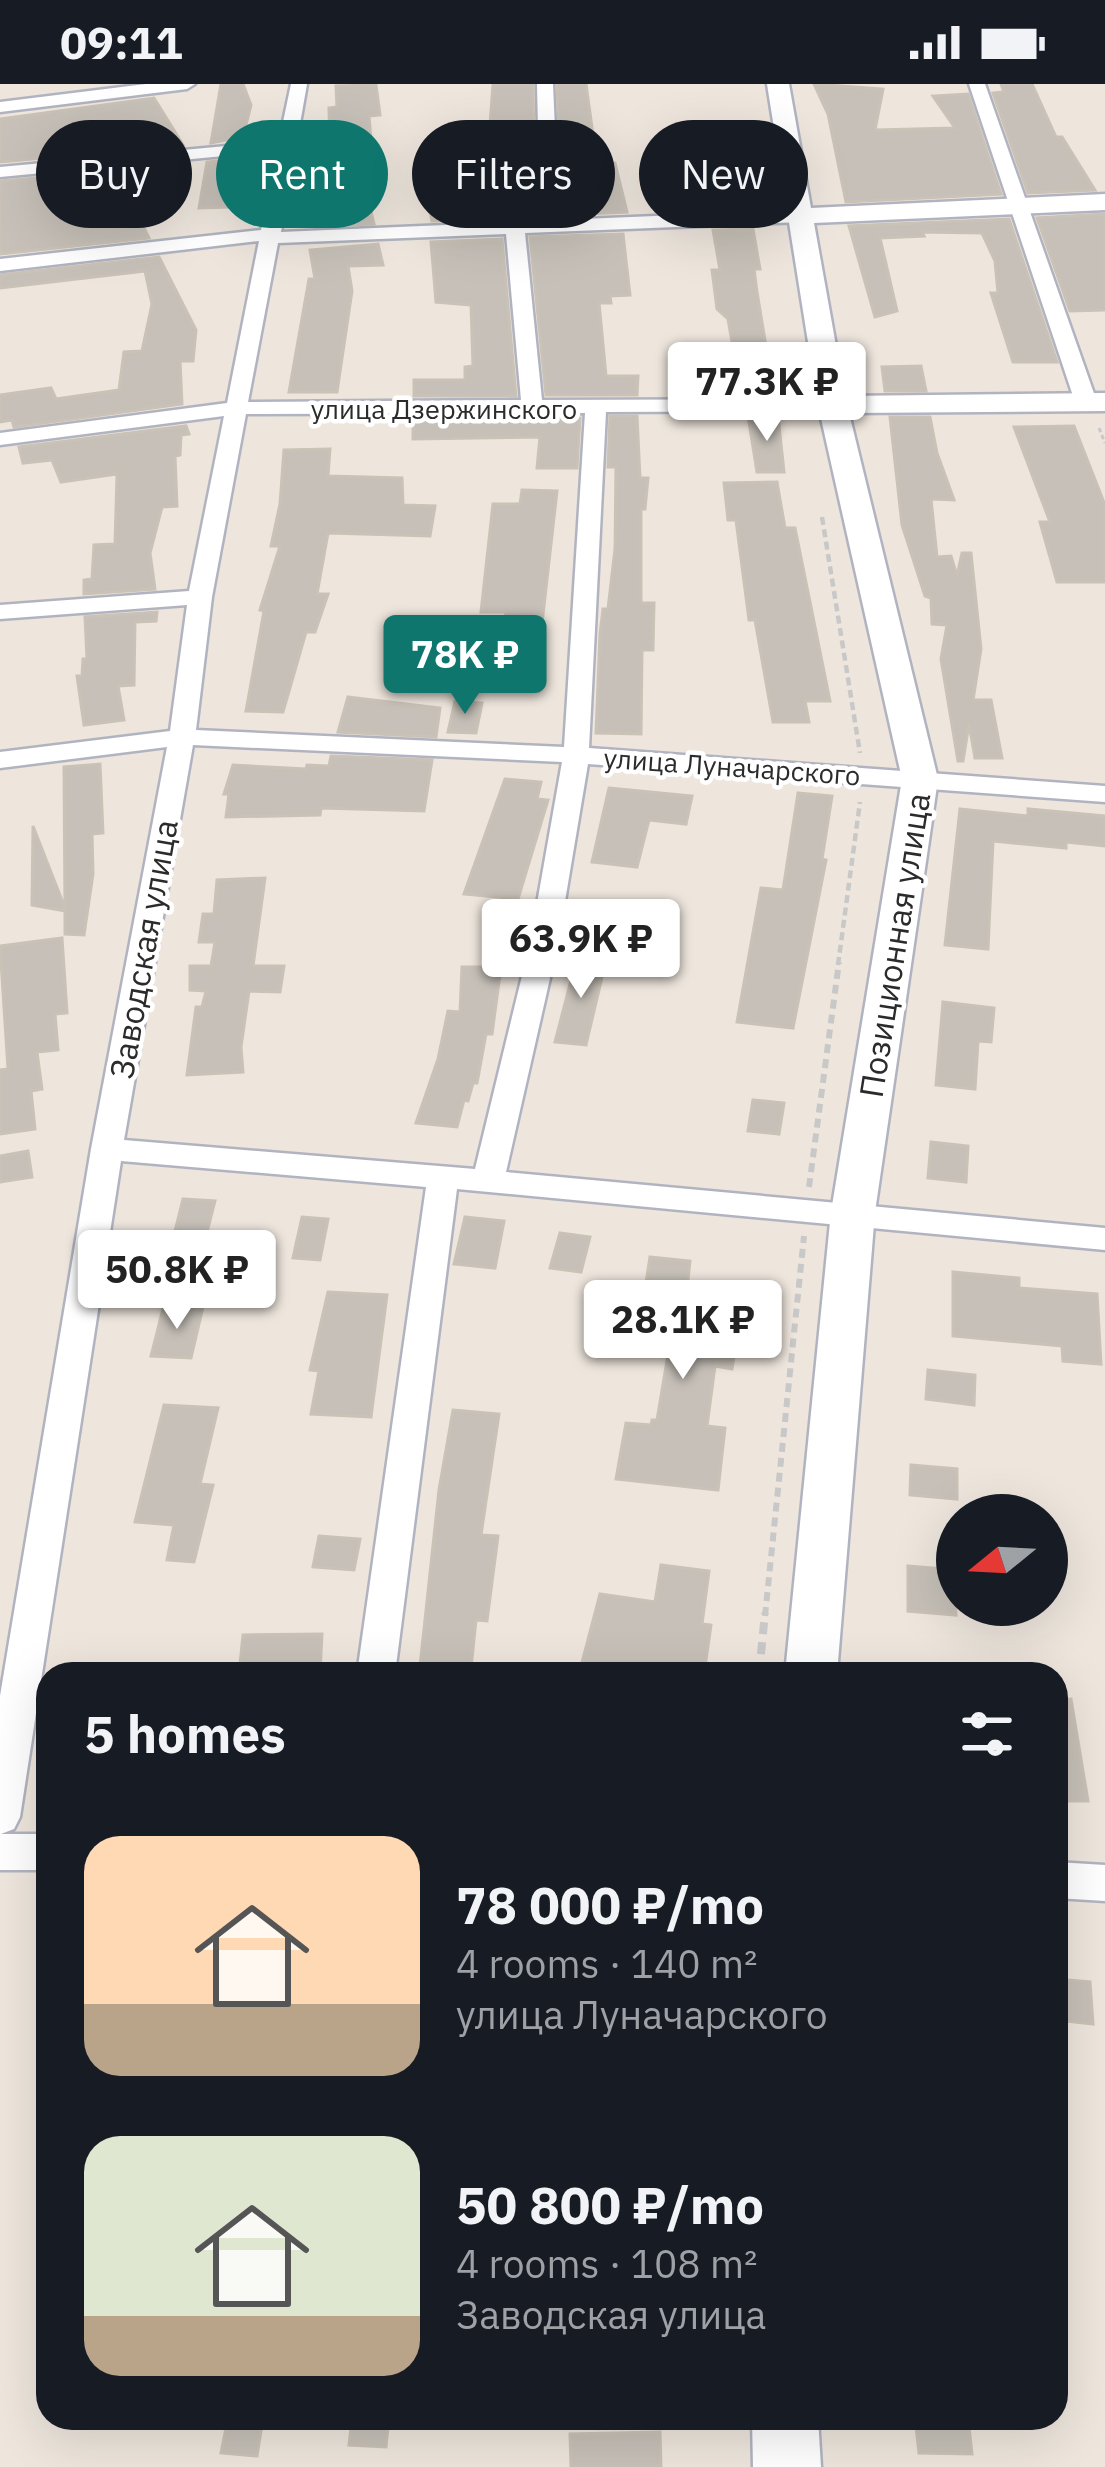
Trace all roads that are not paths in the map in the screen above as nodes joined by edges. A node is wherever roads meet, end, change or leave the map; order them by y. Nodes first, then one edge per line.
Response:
1 (187, 84) edge
2 (299, 84) edge
3 (545, 84) edge
4 (778, 84) edge
5 (977, 84) edge
6 (0, 107) edge
7 (293, 120) edge
8 (546, 120) edge
9 (785, 120) edge
10 (216, 152) edge
11 (0, 172) edge
12 (1105, 202) edge
13 (1021, 206) junction
14 (808, 216) edge
15 (274, 228) edge
16 (532, 228) edge
17 (804, 228) edge
18 (515, 229) junction
19 (273, 236) junction
20 (0, 265) edge
21 (1096, 402) edge
22 (832, 405) junction
23 (532, 407) junction
24 (596, 407) junction
25 (237, 408) junction
26 (0, 439) edge
27 (200, 597) junction
28 (0, 613) edge
29 (182, 737) junction
30 (577, 755) junction
31 (0, 760) edge
32 (920, 779) junction
33 (1105, 794) edge
34 (107, 1149) junction
35 (443, 1175) junction
36 (489, 1180) junction
37 (853, 1212) junction
38 (1105, 1239) edge
39 (378, 1662) edge
40 (812, 1662) edge
41 (0, 1817) edge
42 (0, 1852) edge
43 (36, 1852) edge
44 (1068, 1881) edge
45 (1105, 1883) edge
46 (785, 2430) edge
47 (787, 2467) edge

1 - 6 street
2 - 7 street, Заводская улица
3 - 8 street
4 - 9 street, Позиционная улица
5 - 13 street
10 - 11 street
12 - 13 street
13 - 14 street
13 - 21 street
15 - 19 street, Заводская улица
16 - 18 street
17 - 22 street, Позиционная улица
18 - 19 street
18 - 23 street
19 - 20 street
19 - 25 street, Заводская улица
21 - 22 street, улица Дзержинского
22 - 24 street, улица Дзержинского
22 - 32 street, Позиционная улица
23 - 24 street, улица Дзержинского
23 - 25 street, улица Дзержинского
24 - 30 street
25 - 26 street, улица Дзержинского
25 - 27 street, Заводская улица
27 - 28 street
27 - 29 street, Заводская улица
29 - 30 street, улица Луначарского
29 - 31 street, улица Луначарского
29 - 34 street, Заводская улица
30 - 32 street, улица Луначарского
30 - 36 street
32 - 33 street, улица Луначарского
32 - 37 street, Позиционная улица
34 - 35 street
34 - 41 street, Заводская улица
35 - 36 street
35 - 39 street
36 - 37 street
37 - 38 street
37 - 40 street, Позиционная улица
42 - 43 street
44 - 45 street
46 - 47 street

